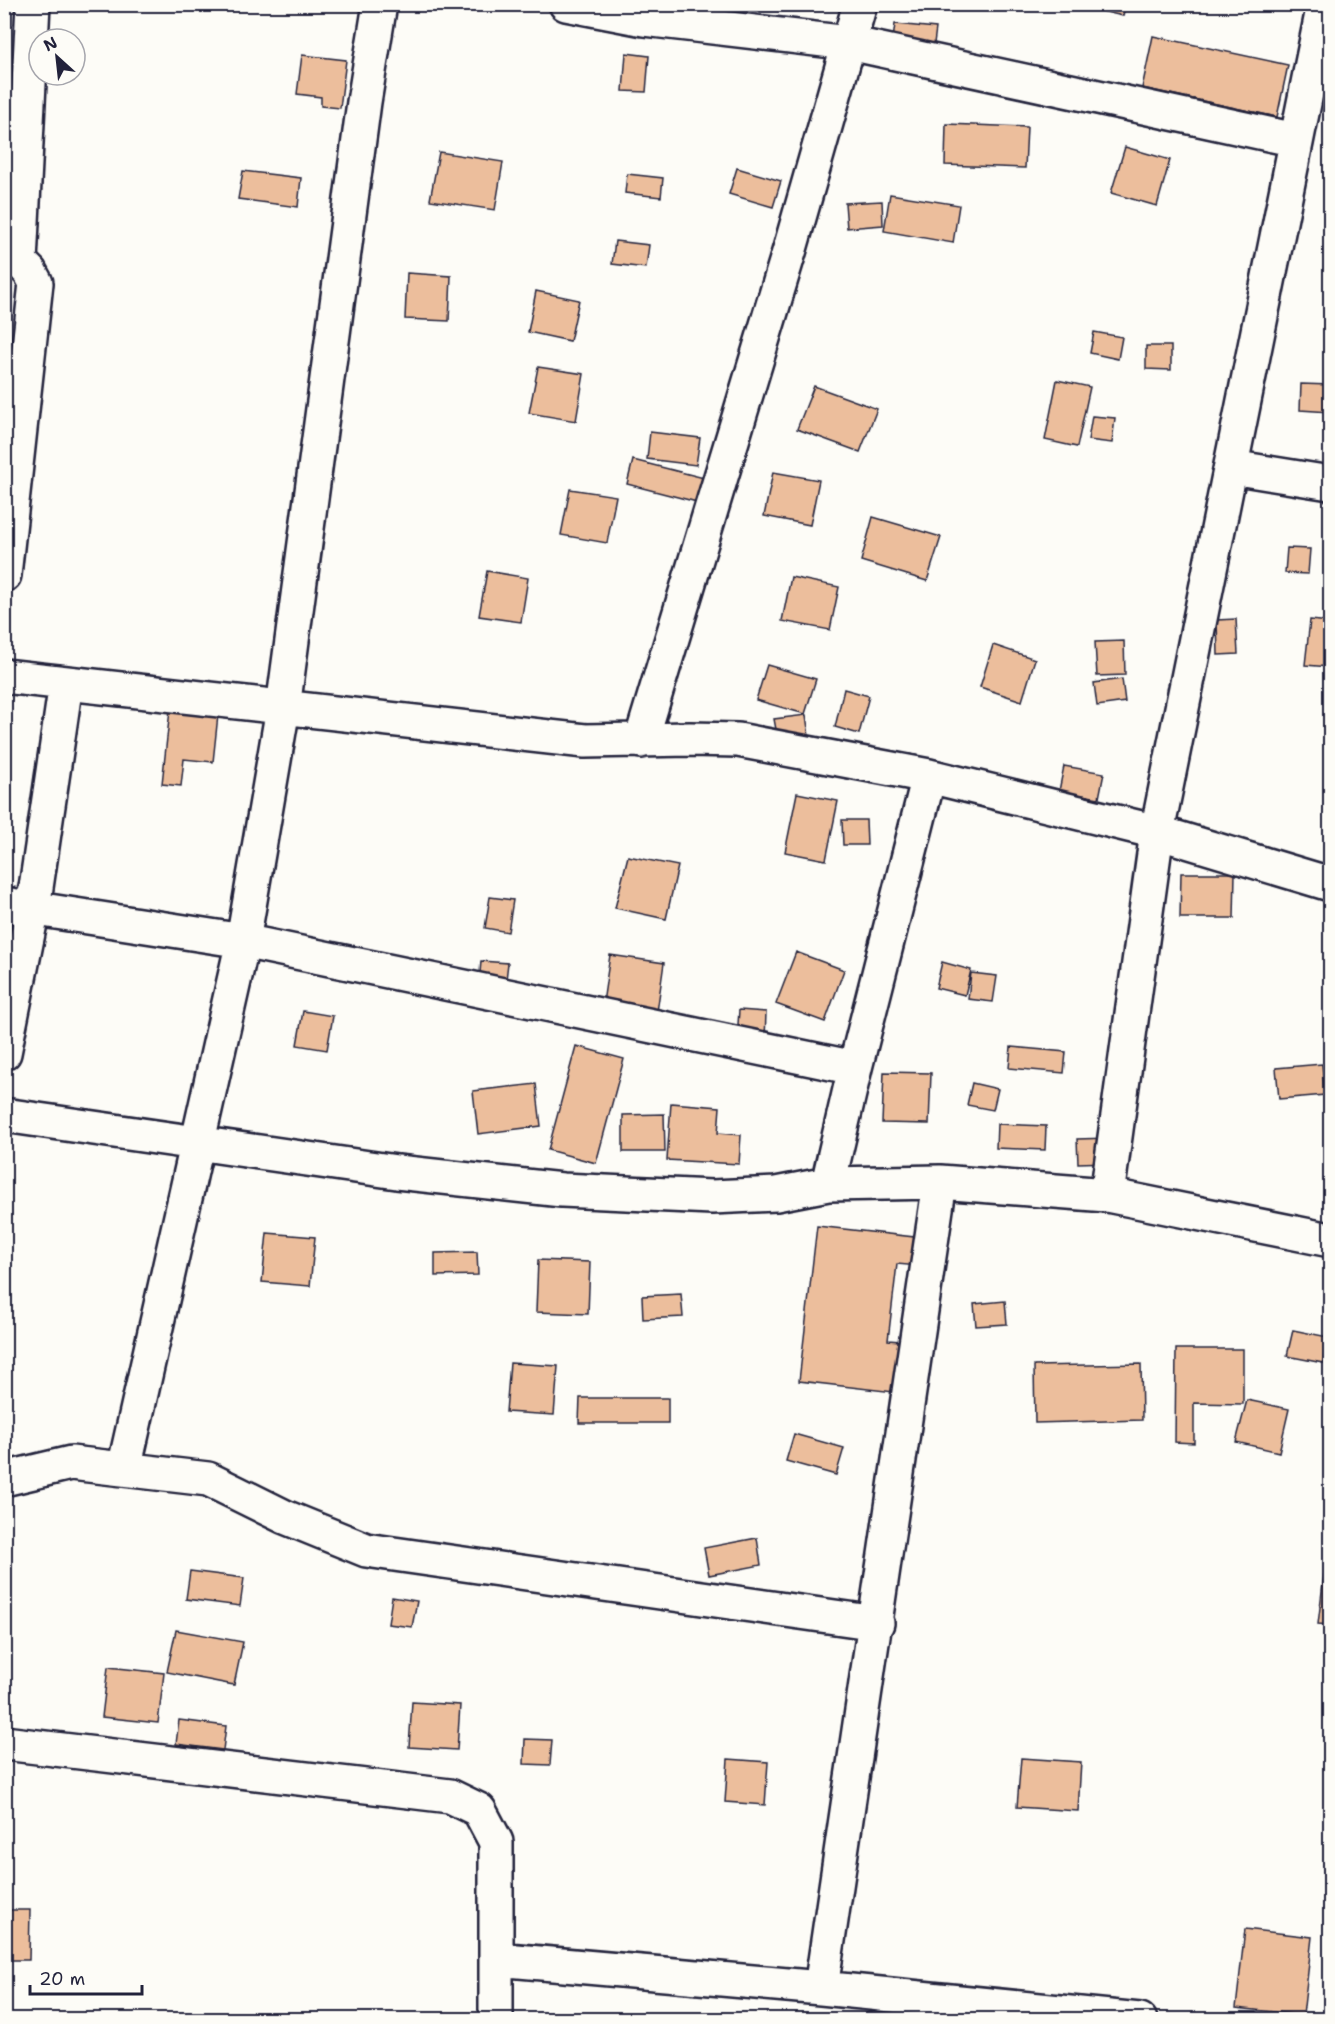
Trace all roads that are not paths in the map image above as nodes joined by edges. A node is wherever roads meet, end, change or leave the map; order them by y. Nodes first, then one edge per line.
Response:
1 (33, 4) edge
2 (380, 4) edge
3 (566, 4) edge
4 (860, 4) edge
5 (1324, 4) edge
6 (849, 43) junction
7 (1296, 140) junction
8 (12, 262) edge
9 (1231, 467) junction
10 (1330, 483) edge
11 (4, 575) edge
12 (4, 676) edge
13 (66, 683) junction
14 (283, 708) junction
15 (640, 741) junction
16 (929, 777) junction
17 (1157, 832) junction
18 (1330, 884) edge
19 (19, 906) edge
20 (243, 941) junction
21 (4, 1053) edge
22 (855, 1068) junction
23 (4, 1115) edge
24 (198, 1142) junction
25 (940, 1182) junction
26 (828, 1184) junction
27 (1107, 1194) junction
28 (1330, 1240) edge
29 (124, 1469) junction
30 (4, 1479) edge
31 (876, 1623) junction
32 (4, 1743) edge
33 (496, 1959) junction
34 (821, 1988) junction
35 (496, 2019) edge
36 (1140, 2019) edge

1 - 8 street
2 - 14 street
3 - 6 street
4 - 6 street
5 - 7 street
6 - 7 street
6 - 15 street
7 - 9 street
8 - 11 street
9 - 10 street
9 - 17 street
12 - 13 street
13 - 14 street
13 - 19 street
14 - 15 street
14 - 20 street
15 - 16 street
16 - 17 street
16 - 22 street
17 - 18 street
17 - 27 street
19 - 20 street
19 - 21 street
20 - 22 street
20 - 24 street
22 - 26 street
23 - 24 street
24 - 26 street
24 - 29 street
25 - 26 street
25 - 27 street
25 - 31 street
27 - 28 street
29 - 30 street
29 - 31 street
31 - 34 street
32 - 33 street
33 - 34 street
33 - 35 street
34 - 36 street

